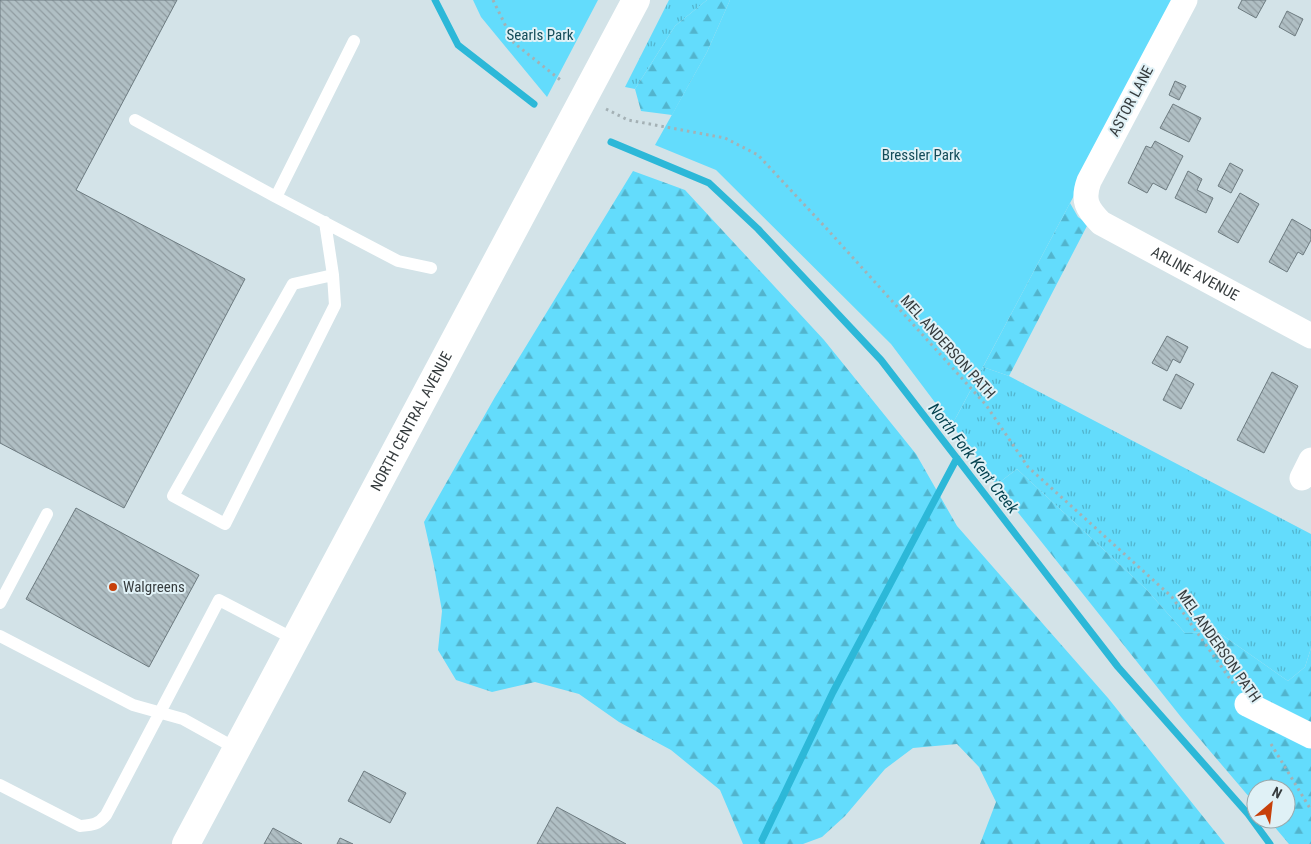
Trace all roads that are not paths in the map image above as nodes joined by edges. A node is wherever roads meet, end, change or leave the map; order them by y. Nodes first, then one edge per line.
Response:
1 (636, 0) edge
2 (1185, 0) edge
3 (354, 41) dead end
4 (135, 120) dead end
5 (276, 197) junction
6 (1087, 204) joint
7 (325, 222) junction
8 (431, 268) dead end
9 (333, 275) junction
10 (1311, 336) edge
11 (47, 514) dead end
12 (0, 603) edge
13 (0, 636) edge
14 (296, 640) junction
15 (1247, 704) road end
16 (159, 713) junction
17 (1311, 736) edge
18 (237, 749) junction
19 (0, 785) edge
20 (186, 844) edge

1 - 14 main road, NORTH CENTRAL AVENUE
2 - 6 street, ASTOR LANE
3 - 5 lane
4 - 5 lane
5 - 7 lane
6 - 10 street, ARLINE AVENUE
7 - 8 lane
7 - 9 lane
9 - 9 lane
11 - 12 lane
13 - 16 lane
14 - 16 lane
14 - 18 main road, NORTH CENTRAL AVENUE
15 - 17 street
16 - 18 lane
16 - 19 lane
18 - 20 main road, NORTH CENTRAL AVENUE

